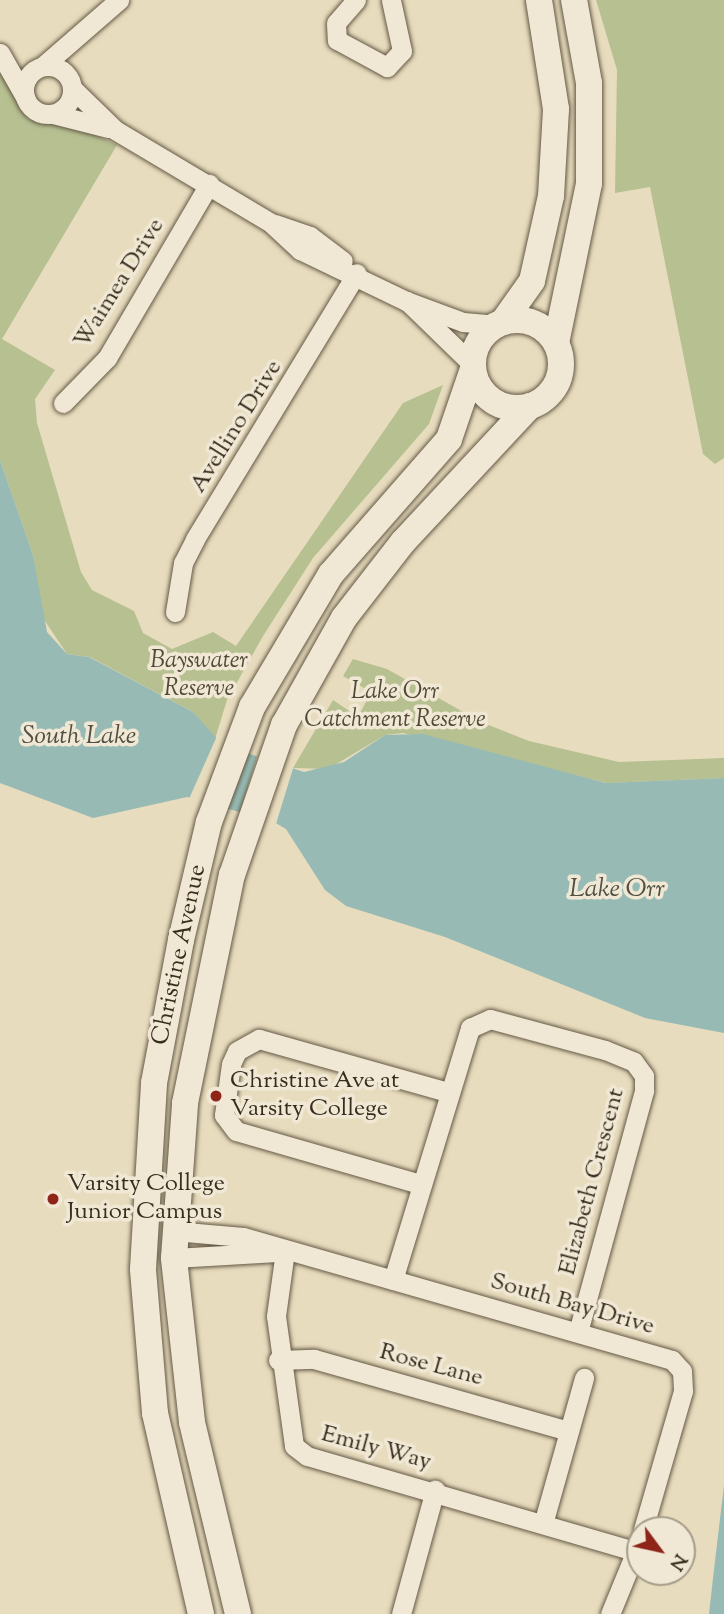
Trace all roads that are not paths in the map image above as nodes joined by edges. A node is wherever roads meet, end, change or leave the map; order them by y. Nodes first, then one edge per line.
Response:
1 (119, 0) edge
2 (356, 0) edge
3 (391, 0) edge
4 (539, 0) edge
5 (574, 0) edge
6 (85, 34) junction
7 (0, 47) edge
8 (0, 53) edge
9 (39, 68) junction
10 (72, 86) junction
11 (25, 97) junction
12 (53, 114) junction
13 (115, 130) junction
14 (209, 184) junction
15 (357, 273) junction
16 (406, 301) junction
17 (499, 324) junction
18 (556, 343) junction
19 (473, 367) junction
20 (63, 403) dead end
21 (530, 406) junction
22 (175, 612) dead end
23 (447, 1092) junction
24 (420, 1184) junction
25 (174, 1231) junction
26 (143, 1243) junction
27 (285, 1251) junction
28 (174, 1258) junction
29 (393, 1280) junction
30 (578, 1332) junction
31 (278, 1360) junction
32 (584, 1378) dead end
33 (569, 1431) junction
34 (435, 1490) junction
35 (647, 1516) edge
36 (543, 1524) junction
37 (626, 1543) edge
38 (626, 1575) edge
39 (201, 1614) edge
40 (238, 1614) edge
41 (401, 1614) edge
42 (610, 1614) edge

1 - 6 street
2 - 3 street
4 - 17 main road, Christine Avenue
5 - 18 main road, Christine Avenue
6 - 9 street
6 - 10 street
7 - 9 street
8 - 11 street
9 - 10 street
9 - 11 street
10 - 12 street
10 - 13 street
11 - 12 street
12 - 13 street
13 - 14 street
14 - 15 street
14 - 20 street, Waimea Drive
15 - 16 street
15 - 22 street, Avellino Drive
16 - 17 street
16 - 19 street
17 - 18 main road
17 - 19 main road, Christine Avenue
18 - 21 main road, Christine Avenue
19 - 21 main road
19 - 26 main road, Christine Avenue
21 - 25 main road, Christine Avenue
23 - 24 street, Elizabeth Crescent
23 - 24 street
23 - 30 street, Elizabeth Crescent
24 - 29 street, Elizabeth Crescent
25 - 26 main road
25 - 27 street, South Bay Drive
25 - 28 main road, Christine Avenue
26 - 28 main road
26 - 39 main road, Christine Avenue
27 - 28 street, South Bay Drive
27 - 29 street, South Bay Drive
27 - 31 street, Emily Way
28 - 40 main road, Christine Avenue
29 - 30 street, South Bay Drive
30 - 35 street, South Bay Drive
31 - 33 street, Rose Lane
31 - 34 street, Emily Way
32 - 33 street
33 - 36 street
34 - 36 street, Emily Way
34 - 41 street
36 - 37 street, Emily Way
38 - 42 street

